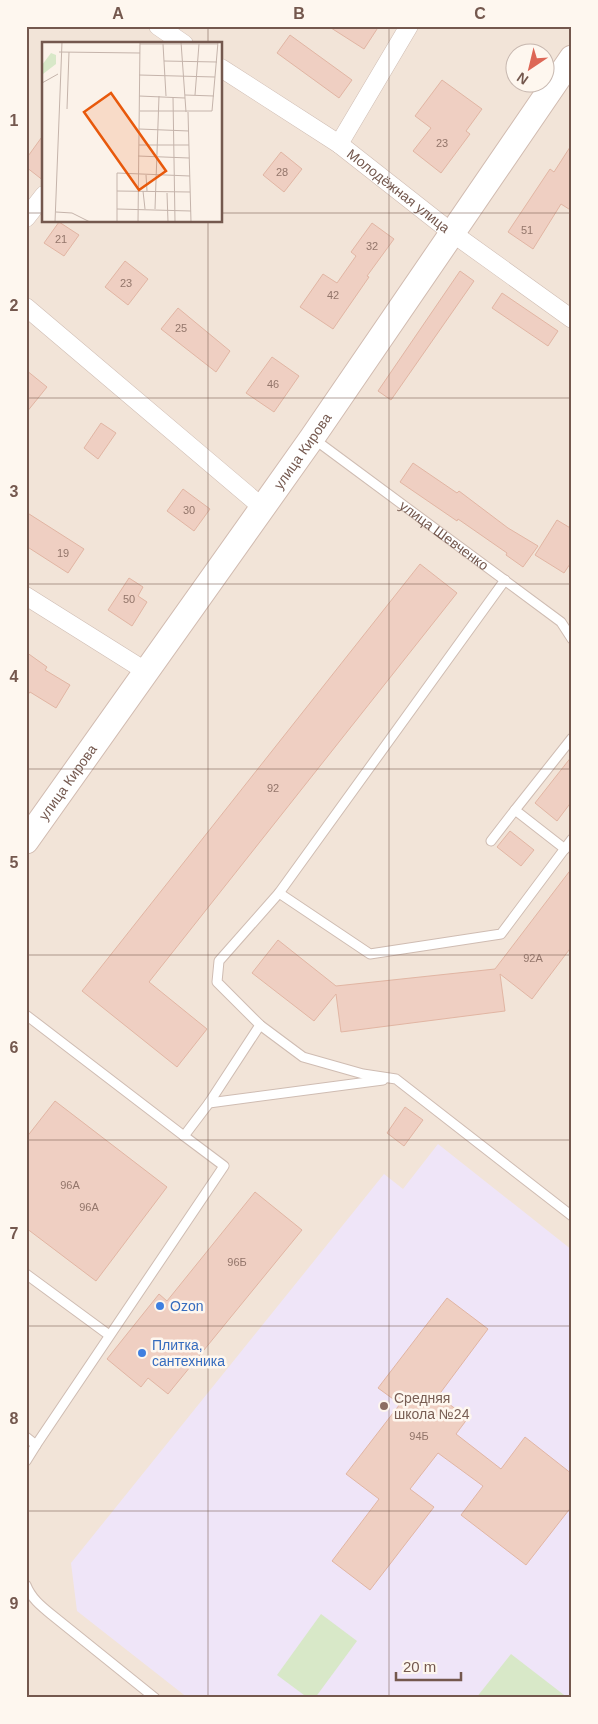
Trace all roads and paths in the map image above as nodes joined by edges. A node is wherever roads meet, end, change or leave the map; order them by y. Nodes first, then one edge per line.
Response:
1 (409, 26) edge
2 (164, 32) edge
3 (181, 42) edge
4 (572, 58) edge
5 (222, 69) edge
6 (339, 144) junction
7 (42, 198) edge
8 (26, 218) edge
9 (451, 232) junction
10 (26, 307) edge
11 (572, 319) edge
12 (312, 438) junction
13 (262, 507) junction
14 (505, 580) junction
15 (26, 596) edge
16 (572, 639) edge
17 (147, 672) junction
18 (572, 738) edge
19 (515, 810) junction
20 (491, 840) dead end
21 (572, 840) edge
22 (26, 841) edge
23 (565, 848) junction
24 (279, 894) junction
25 (26, 1015) edge
26 (260, 1025) junction
27 (396, 1079) junction
28 (209, 1103) junction
29 (184, 1136) junction
30 (572, 1216) edge
31 (26, 1274) edge
32 (109, 1335) junction
33 (26, 1437) edge
34 (36, 1445) junction
35 (26, 1461) edge
36 (26, 1585) edge
37 (154, 1698) edge

1 - 6 street
2 - 3 street
4 - 9 main road, улица Кирова
5 - 6 street, Молодёжная улица
6 - 9 street, Молодёжная улица
7 - 8 street
9 - 11 street, Молодёжная улица
9 - 12 main road, улица Кирова
10 - 13 street
12 - 13 main road, улица Кирова
12 - 14 lane, улица Шевченко
13 - 17 main road, улица Кирова
14 - 16 lane, улица Шевченко
14 - 24 lane
15 - 17 street
17 - 22 main road, улица Кирова
18 - 19 lane
19 - 20 lane
19 - 23 lane
21 - 23 lane
23 - 24 lane
24 - 26 lane
25 - 29 lane
26 - 27 lane
26 - 28 lane
27 - 28 lane
27 - 30 lane
28 - 29 lane
29 - 32 lane
31 - 32 lane
32 - 34 lane
33 - 34 lane
34 - 35 lane
36 - 37 lane

